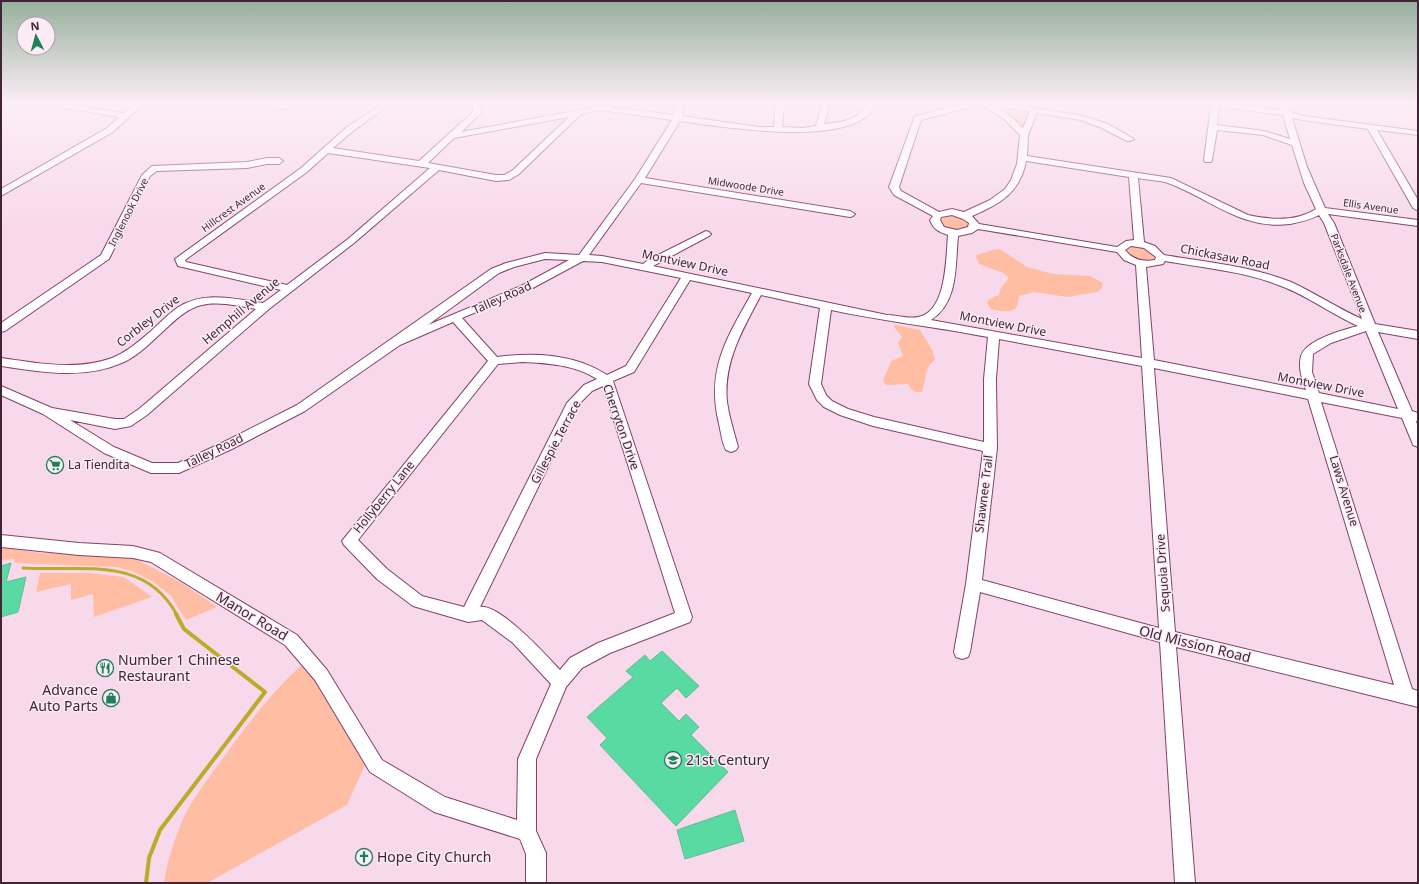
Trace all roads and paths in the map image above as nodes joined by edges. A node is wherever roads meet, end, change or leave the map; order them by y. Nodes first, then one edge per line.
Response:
1 (85, 144) edge
2 (333, 144) edge
3 (443, 144) edge
4 (544, 144) edge
5 (661, 144) edge
6 (910, 144) edge
7 (1024, 144) edge
8 (1210, 144) edge
9 (1297, 144) edge
10 (1381, 144) edge
11 (327, 150) junction
12 (1023, 158) junction
13 (1208, 160) dead end
14 (279, 161) dead end
15 (421, 164) junction
16 (437, 167) junction
17 (1134, 174) junction
18 (639, 180) junction
19 (1, 193) edge
20 (1418, 208) edge
21 (1321, 210) junction
22 (850, 214) dead end
23 (938, 215) junction
24 (965, 215) junction
25 (1418, 223) edge
26 (974, 226) junction
27 (953, 233) junction
28 (706, 234) dead end
29 (1139, 244) junction
30 (1120, 250) junction
31 (583, 257) junction
32 (1161, 258) junction
33 (1140, 264) junction
34 (645, 268) junction
35 (687, 277) junction
36 (288, 288) junction
37 (758, 292) junction
38 (826, 306) junction
39 (265, 307) junction
40 (456, 318) junction
41 (920, 321) junction
42 (1370, 326) junction
43 (1, 328) edge
44 (1418, 335) edge
45 (994, 336) junction
46 (396, 342) junction
47 (494, 361) junction
48 (1, 362) edge
49 (1148, 363) junction
50 (606, 380) junction
51 (1, 390) edge
52 (1316, 398) junction
53 (47, 411) junction
54 (1413, 416) edge
55 (1418, 442) edge
56 (731, 447) dead end
57 (990, 448) junction
58 (1, 541) edge
59 (974, 584) junction
60 (468, 615) junction
61 (1168, 638) junction
62 (962, 652) dead end
63 (560, 682) junction
64 (1412, 697) edge
65 (526, 832) junction
66 (536, 883) edge
67 (1185, 883) edge

1 - 19 street
2 - 11 street, Hillcrest Avenue
3 - 15 street
4 - 16 street
5 - 18 street, Talley Road
6 - 23 street
7 - 12 street
8 - 13 street
9 - 21 street, Parksdale Avenue
10 - 20 street
11 - 15 street
11 - 36 street, Hillcrest Avenue
12 - 17 street
12 - 24 street
14 - 43 street, Inglenook Drive
15 - 16 street
16 - 36 street, Hemphill Avenue
17 - 21 street
17 - 29 street
18 - 22 street, Midwoode Drive
18 - 31 street, Talley Road
21 - 25 street, Ellis Avenue
21 - 42 street, Parksdale Avenue
23 - 24 street
23 - 27 street
24 - 26 street
26 - 27 street
26 - 30 street
27 - 41 street
28 - 34 street
29 - 30 street
29 - 32 street
30 - 33 street
31 - 34 street, Montview Drive
31 - 40 street, Talley Road
31 - 46 street, Talley Road
32 - 33 street
32 - 42 street, Chickasaw Road
33 - 49 street, Sequoia Drive
34 - 35 street, Montview Drive
35 - 37 street, Montview Drive
35 - 50 street, Gillespie Terrace
36 - 39 street, Hemphill Avenue
37 - 38 street, Montview Drive
37 - 56 street
38 - 41 street, Montview Drive
38 - 57 street
39 - 48 street, Corbley Drive
39 - 53 street, Hemphill Avenue
40 - 46 street, Talley Road
40 - 47 street
41 - 45 street, Montview Drive
42 - 44 street, Chickasaw Road
42 - 52 street, Laws Avenue
42 - 54 street, Parksdale Avenue
45 - 49 street, Montview Drive
45 - 57 street, Shawnee Trail
46 - 53 street, Talley Road
47 - 50 street, Cherryton Drive
47 - 60 street, Hollyberry Lane
49 - 52 street, Montview Drive
49 - 61 street, Sequoia Drive
50 - 60 street, Gillespie Terrace
50 - 63 street, Cherryton Drive
51 - 53 street, Talley Road
52 - 54 street, Montview Drive
52 - 64 street, Laws Avenue
54 - 55 street, Parksdale Avenue
57 - 59 street, Shawnee Trail
58 - 65 street, Manor Road
59 - 61 street, Old Mission Road
59 - 62 street, Shawnee Trail
60 - 63 street, Hollyberry Lane
61 - 64 street, Old Mission Road
61 - 67 street, Sequoia Drive
63 - 65 street
65 - 66 street

